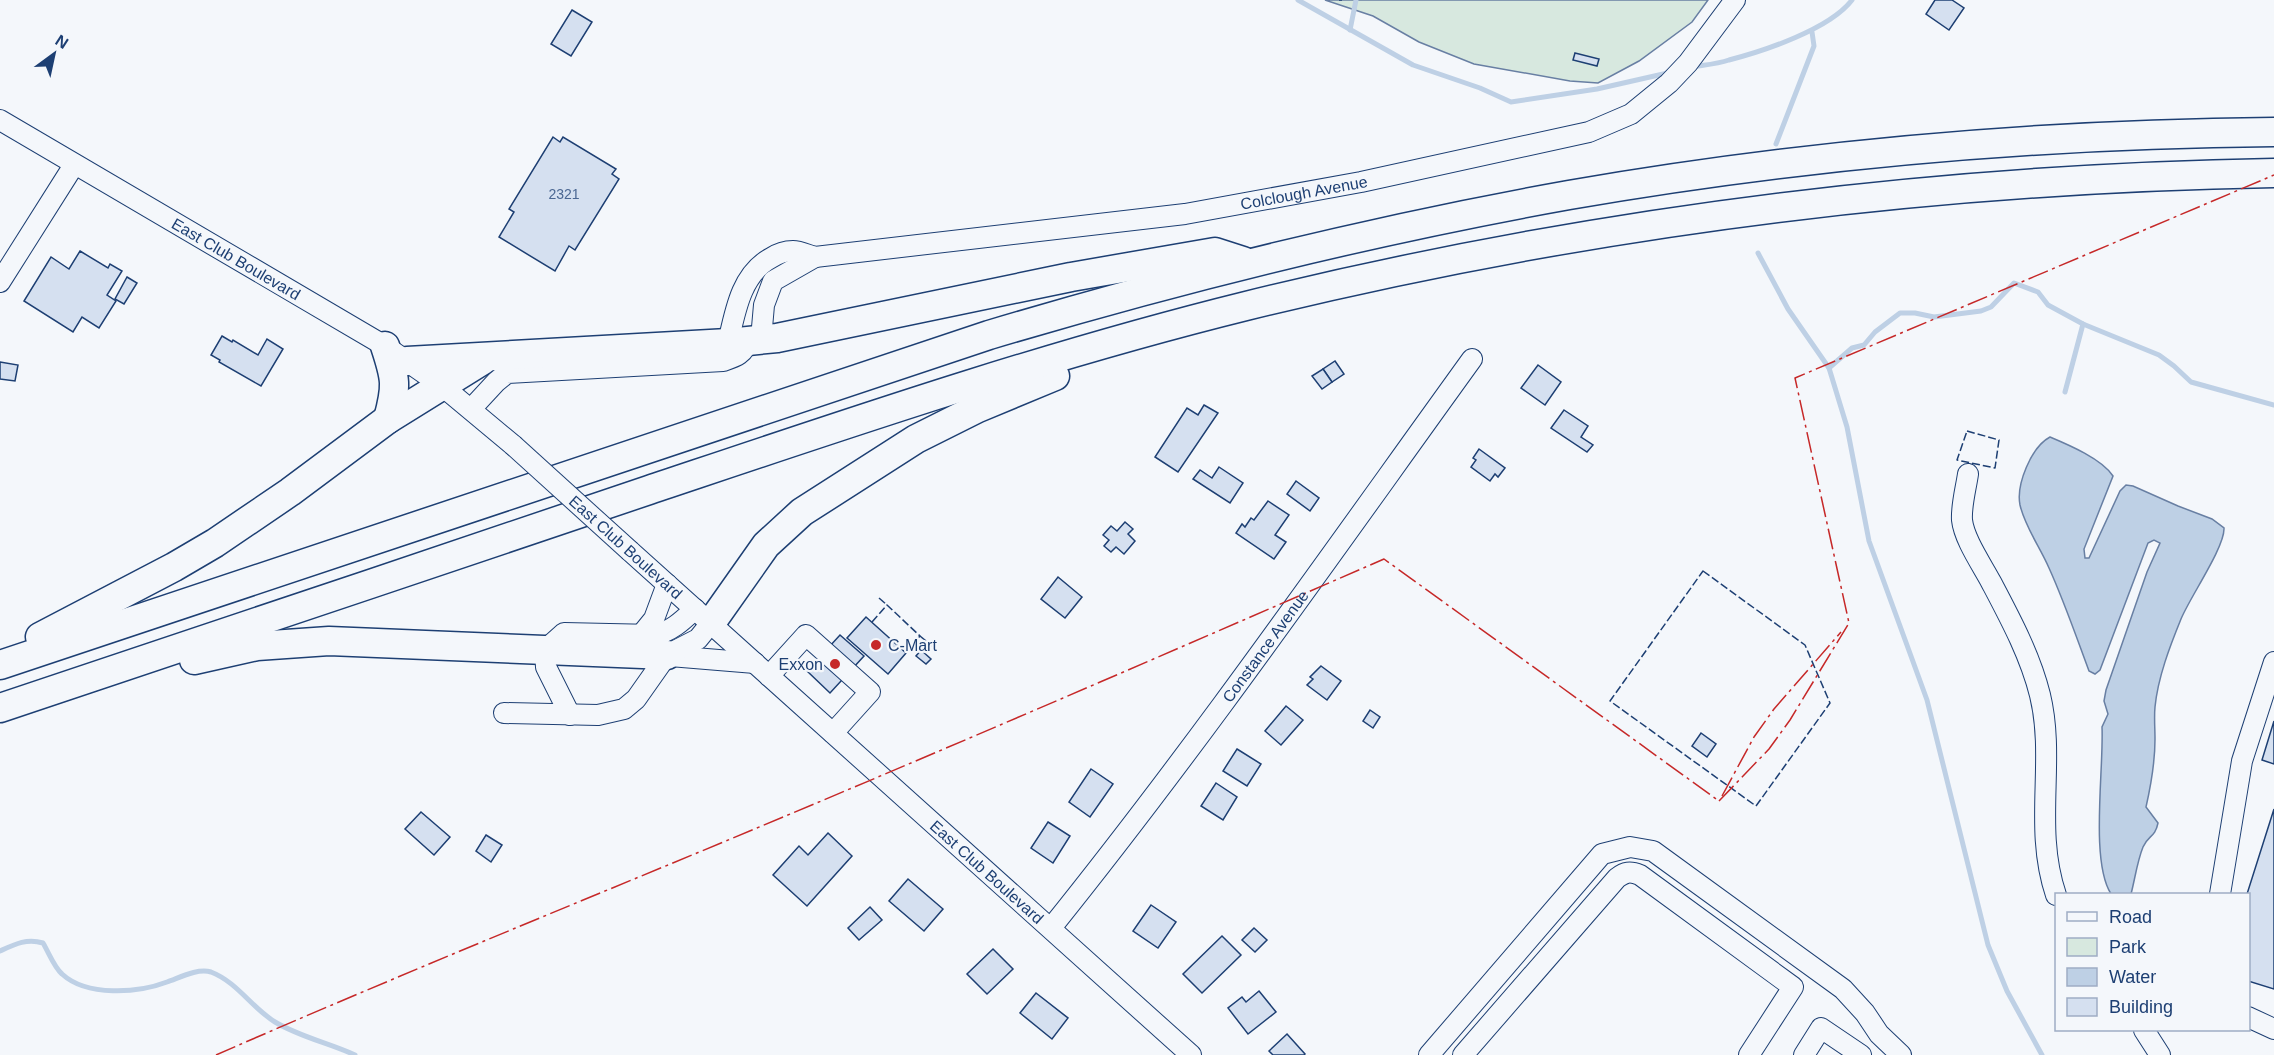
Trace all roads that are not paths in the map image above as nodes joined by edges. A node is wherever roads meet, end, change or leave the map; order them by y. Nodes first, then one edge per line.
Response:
1 (1735, 0) edge
2 (0, 120) edge
3 (2274, 132) edge
4 (74, 165) junction
5 (2274, 173) edge
6 (815, 257) junction
7 (1251, 263) junction
8 (0, 282) edge
9 (1153, 332) junction
10 (745, 341) junction
11 (396, 354) junction
12 (488, 357) junction
13 (1472, 359) dead end
14 (441, 385) junction
15 (471, 409) junction
16 (387, 419) junction
17 (1968, 474) dead end
18 (667, 584) junction
19 (703, 616) junction
20 (641, 635) junction
21 (545, 650) junction
22 (667, 655) junction
23 (0, 658) edge
24 (2274, 662) edge
25 (132, 664) junction
26 (0, 665) edge
27 (762, 669) junction
28 (0, 708) edge
29 (504, 713) dead end
30 (570, 715) junction
31 (833, 733) junction
32 (2055, 893) edge
33 (2220, 893) edge
34 (1051, 928) junction
35 (1793, 987) junction
36 (1843, 989) junction
37 (2250, 1018) edge
38 (2274, 1029) edge
39 (1877, 1031) junction
40 (2145, 1031) edge
41 (1191, 1055) edge
42 (1429, 1055) edge
43 (1463, 1055) edge
44 (1749, 1055) edge
45 (1804, 1055) edge
46 (1862, 1055) edge
47 (1901, 1055) edge
48 (2160, 1055) edge

1 - 6 street, Colclough Avenue
2 - 4 street, East Club Boulevard
3 - 7 highway
4 - 8 street
4 - 11 street, East Club Boulevard
5 - 9 highway
6 - 10 street, Colclough Avenue
6 - 10 street, Colclough Avenue
7 - 10 highway
7 - 26 highway
9 - 19 highway
9 - 25 highway
10 - 12 highway
10 - 15 street
11 - 12 highway
11 - 14 street, East Club Boulevard
11 - 16 highway
12 - 14 highway
13 - 34 street, Constance Avenue
14 - 15 street, East Club Boulevard
14 - 16 highway
15 - 18 street, East Club Boulevard, bridge
16 - 23 highway
17 - 32 street
18 - 19 street, East Club Boulevard
18 - 20 street
19 - 20 street
19 - 22 street
19 - 27 street, East Club Boulevard
20 - 21 street
21 - 22 highway
21 - 25 highway
21 - 30 street
22 - 27 street
22 - 30 street
24 - 33 street
25 - 28 highway
27 - 31 street, East Club Boulevard
27 - 31 street
29 - 30 street
31 - 34 street, East Club Boulevard
34 - 41 street, East Club Boulevard
35 - 36 street
35 - 43 street
35 - 44 street
36 - 39 street
36 - 42 street
37 - 38 street
39 - 46 street
39 - 47 street
40 - 48 street
45 - 46 street

